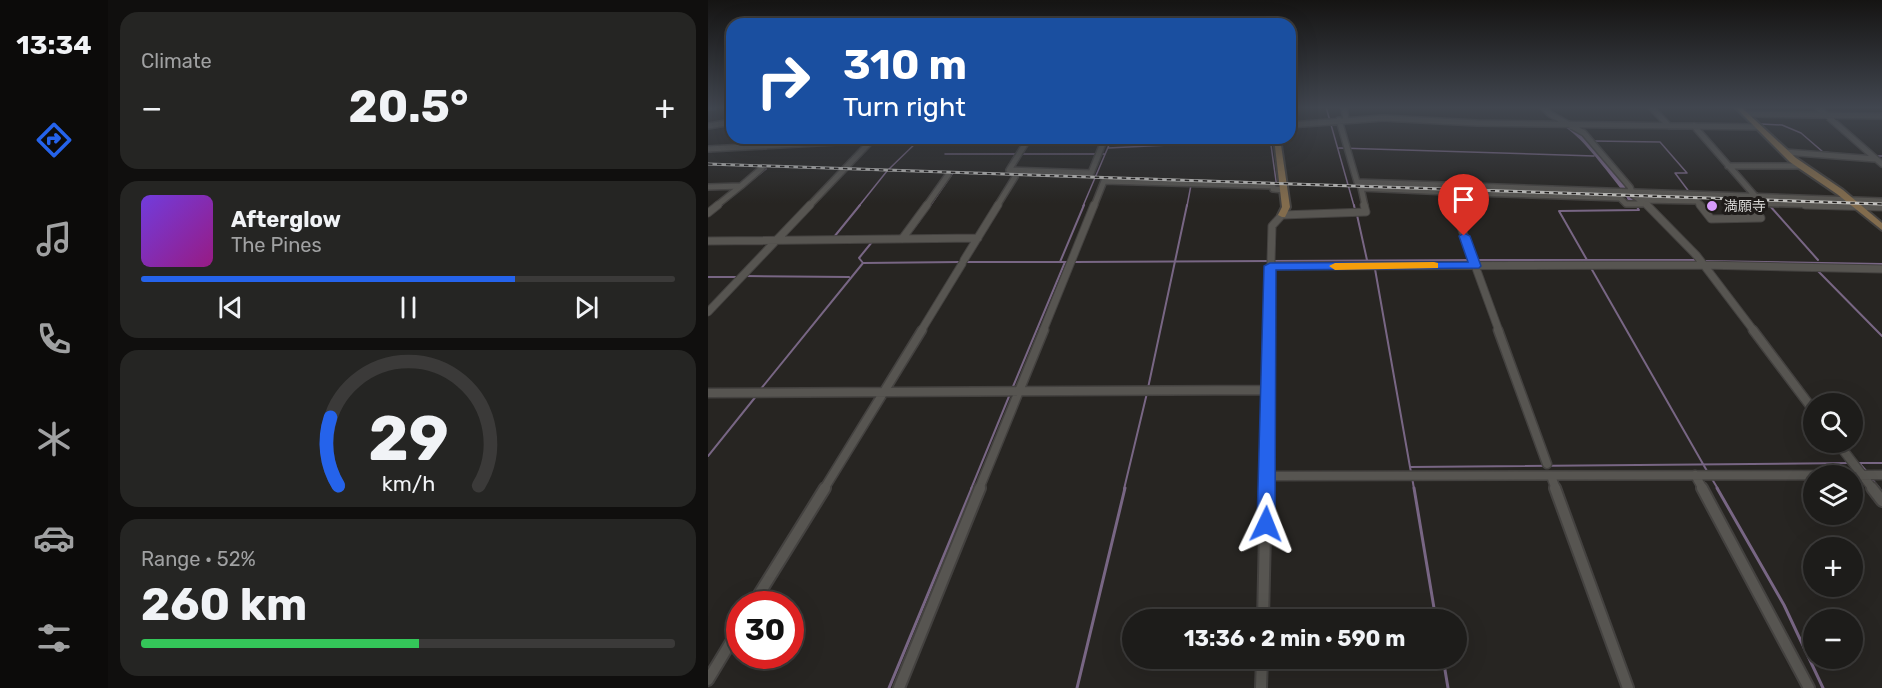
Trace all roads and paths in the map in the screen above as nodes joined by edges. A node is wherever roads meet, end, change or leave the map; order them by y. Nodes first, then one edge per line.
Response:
1 (1344, 139) edge
2 (1589, 139) edge
3 (1705, 139) edge
4 (1771, 139) edge
5 (1853, 139) edge
6 (785, 144) edge
7 (868, 144) edge
8 (1025, 144) edge
9 (1103, 144) edge
10 (1278, 144) edge
11 (767, 145) joint
12 (709, 149) edge
13 (1785, 152) junction
14 (1873, 157) junction
15 (1882, 164) edge
16 (1728, 166) junction
17 (1801, 166) junction
18 (762, 168) dead end
19 (948, 175) dead end
20 (1015, 177) dead end
21 (741, 186) junction
22 (708, 187) edge
23 (1284, 190) junction
24 (1626, 191) junction
25 (1448, 192) junction
26 (1756, 197) junction
27 (1850, 200) junction
28 (1882, 201) edge
29 (1642, 203) junction
30 (1858, 206) junction
31 (1882, 207) edge
32 (708, 213) edge
33 (1282, 215) junction
34 (1882, 228) edge
35 (903, 238) junction
36 (978, 238) junction
37 (778, 240) junction
38 (708, 241) edge
39 (1270, 262) junction
40 (1474, 262) junction
41 (1701, 262) junction
42 (1882, 269) edge
43 (708, 312) edge
44 (1267, 390) junction
45 (884, 392) junction
46 (1013, 392) junction
47 (708, 393) edge
48 (1803, 396) edge
49 (1845, 453) edge
50 (1547, 464) dead end
51 (1705, 475) junction
52 (1867, 475) junction
53 (1882, 475) edge
54 (1268, 476) junction
55 (1551, 476) junction
56 (1882, 501) edge
57 (761, 591) edge
58 (1263, 609) edge
59 (726, 650) edge
60 (1262, 669) edge
61 (708, 680) edge
62 (899, 688) edge
63 (1261, 688) edge
64 (1628, 688) edge
65 (1809, 688) edge

1 - 24 street
2 - 24 street
3 - 16 street
4 - 13 street
5 - 14 street
6 - 11 street
7 - 37 street
8 - 9 street
10 - 23 street
11 - 12 street
13 - 14 street
13 - 17 street
14 - 15 street
16 - 17 street
16 - 26 street
17 - 27 street
18 - 21 street
19 - 35 street
20 - 36 street
21 - 22 street
21 - 32 street
23 - 33 street
23 - 46 street
24 - 26 street
24 - 29 street
25 - 29 street
25 - 33 street
25 - 40 street
26 - 27 street
27 - 28 street
27 - 30 street
29 - 30 street
29 - 41 street
30 - 31 street
30 - 34 street
33 - 39 street
35 - 36 street
35 - 37 street
36 - 45 street
37 - 38 street
37 - 43 street
39 - 40 street
39 - 44 street
40 - 41 street
40 - 50 street
41 - 42 street
41 - 48 street
44 - 46 street
44 - 54 street
45 - 46 street
45 - 47 street
45 - 57 street
46 - 62 street
49 - 52 street
51 - 52 street
51 - 55 street
51 - 65 street
52 - 53 street
52 - 56 street
54 - 55 street
54 - 58 street
55 - 64 street
59 - 61 street
60 - 63 street

